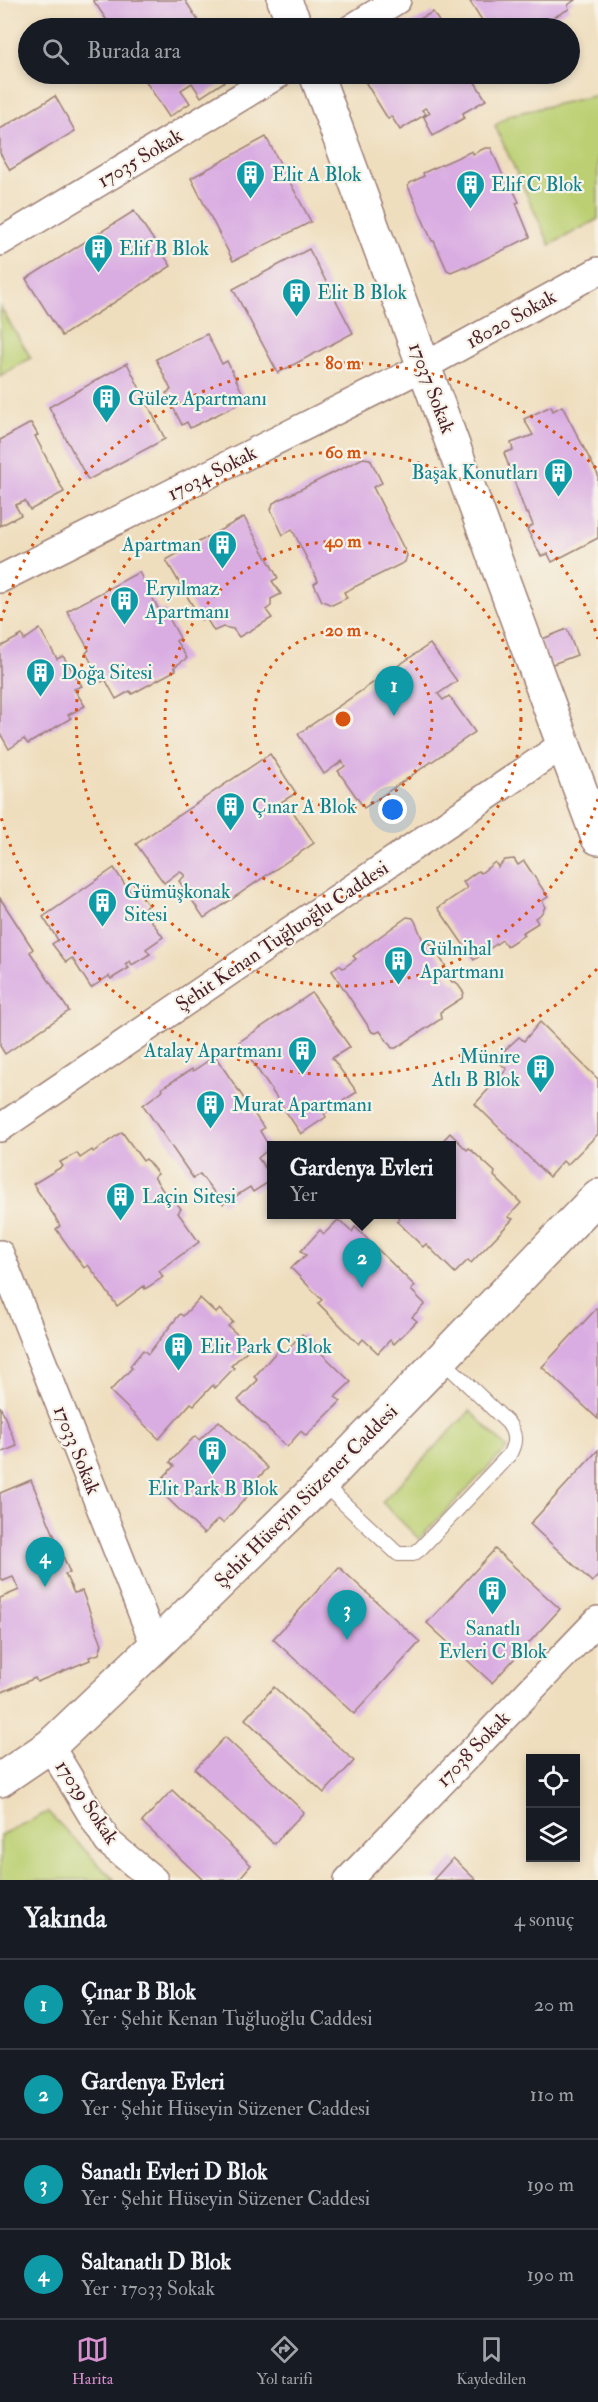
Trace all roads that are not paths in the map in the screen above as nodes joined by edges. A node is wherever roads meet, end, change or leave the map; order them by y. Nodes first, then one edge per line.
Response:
1 (284, 0) edge
2 (397, 0) edge
3 (292, 18) edge
4 (368, 18) edge
5 (262, 84) edge
6 (320, 84) edge
7 (0, 242) edge
8 (598, 272) edge
9 (423, 367) junction
10 (0, 579) edge
11 (564, 744) junction
12 (598, 838) edge
13 (0, 1128) edge
14 (598, 1196) edge
15 (0, 1254) edge
16 (441, 1359) junction
17 (322, 1483) junction
18 (598, 1620) edge
19 (155, 1646) junction
20 (50, 1746) junction
21 (0, 1780) edge
22 (154, 1880) edge
23 (348, 1880) edge

1 - 3 street
2 - 4 street
5 - 7 street, 17035 Sokak
6 - 9 street, 17037 Sokak
8 - 9 street, 18020 Sokak
9 - 10 street, 17034 Sokak
9 - 11 street, 17037 Sokak
11 - 12 street, 17037 Sokak
11 - 13 street, Şehit Kenan Tuğluoğlu Caddesi
14 - 16 street, Şehit Hüseyin Süzener Caddesi
15 - 19 street, 17033 Sokak
16 - 17 street, Şehit Hüseyin Süzener Caddesi
16 - 17 lane
17 - 19 street, Şehit Hüseyin Süzener Caddesi
18 - 23 street, 17038 Sokak
19 - 20 street, Şehit Hüseyin Süzener Caddesi
20 - 21 street, Şehit Hüseyin Süzener Caddesi
20 - 22 street, 17039 Sokak

